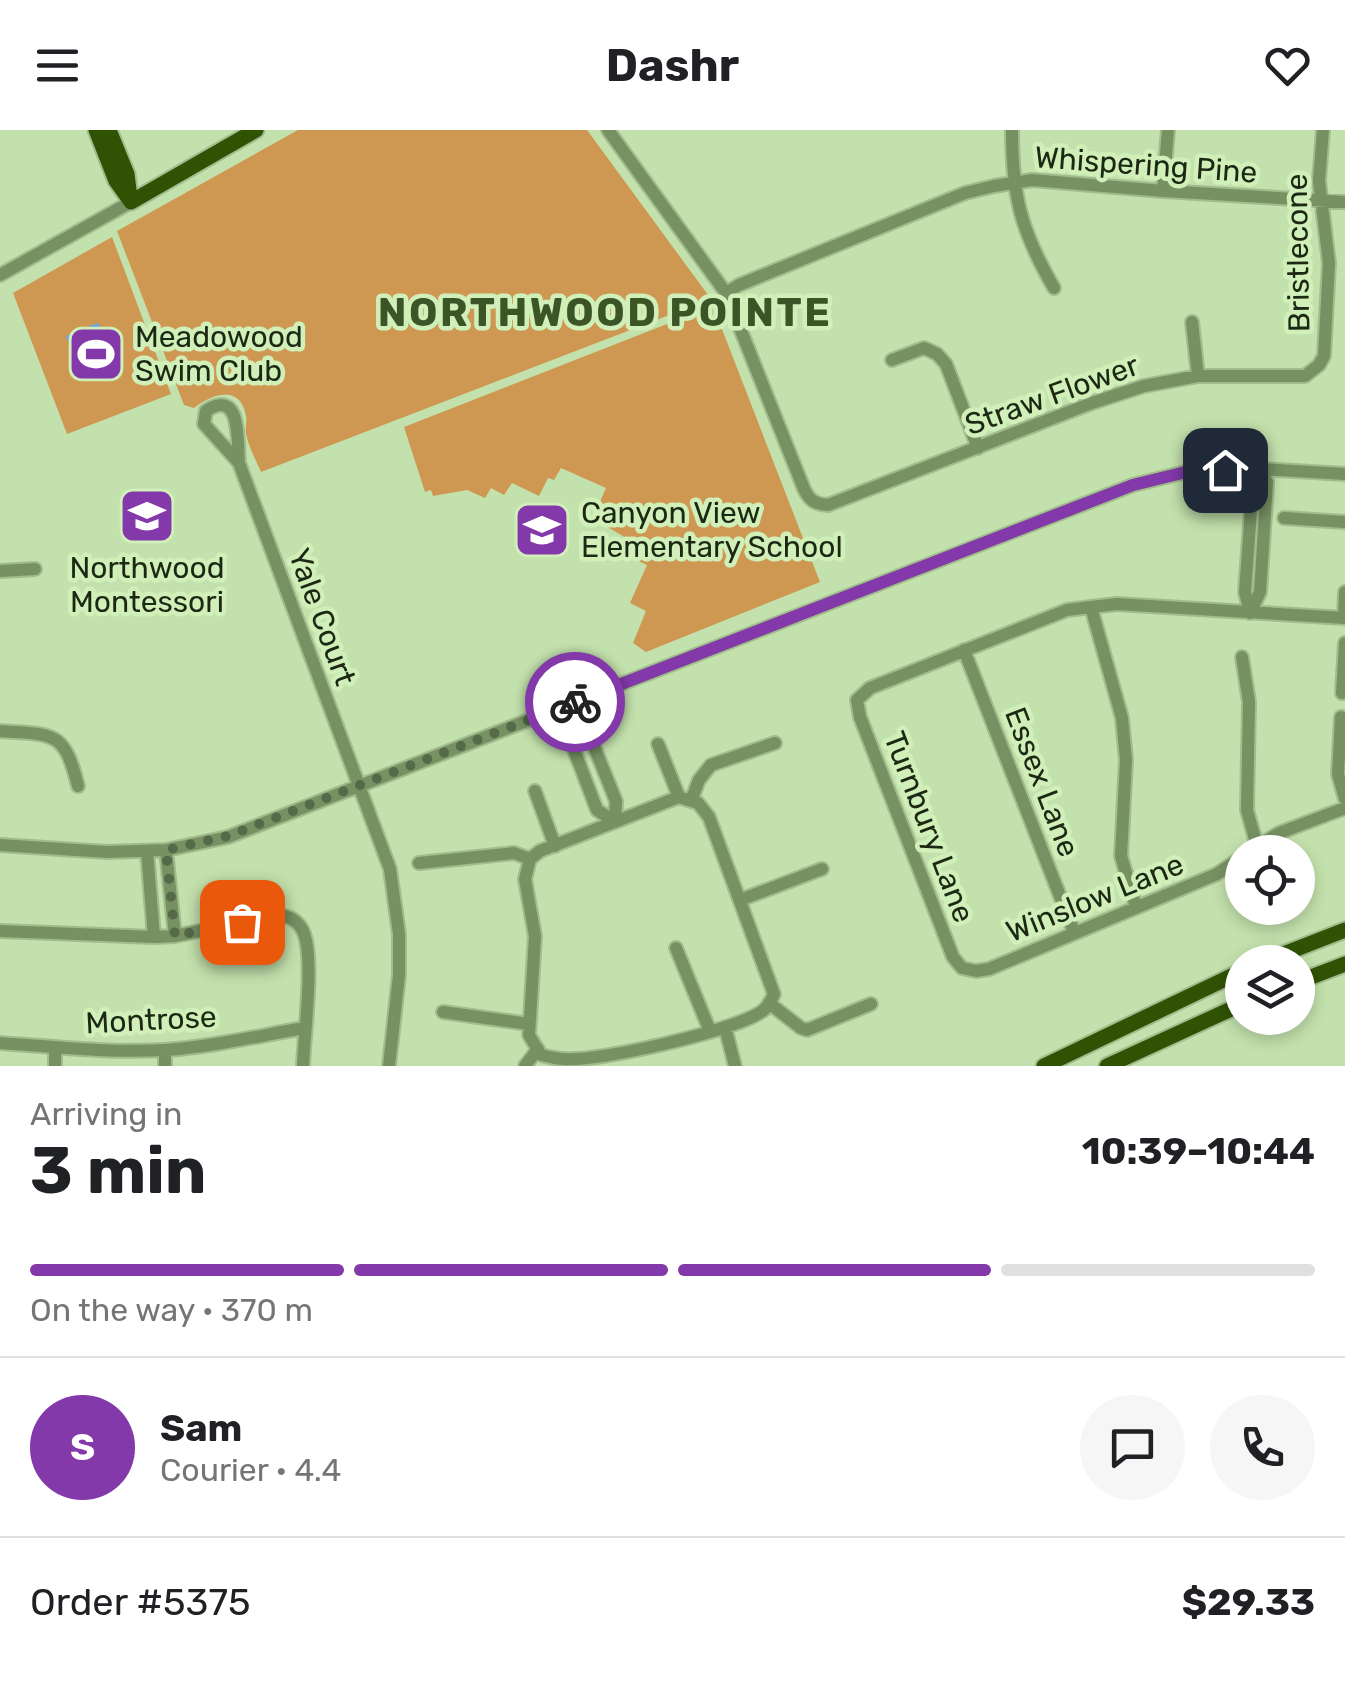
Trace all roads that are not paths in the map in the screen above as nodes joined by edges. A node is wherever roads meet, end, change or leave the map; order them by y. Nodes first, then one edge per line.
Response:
1 (96, 130) edge
2 (109, 130) edge
3 (256, 130) edge
4 (608, 130) edge
5 (1012, 130) edge
6 (1168, 130) edge
7 (1323, 130) edge
8 (1013, 182) junction
9 (1163, 191) junction
10 (1320, 201) junction
11 (131, 202) junction
12 (1345, 202) edge
13 (0, 275) edge
14 (1054, 288) dead end
15 (726, 293) junction
16 (1192, 322) dead end
17 (892, 360) dead end
18 (1313, 372) joint
19 (1198, 376) junction
20 (978, 448) junction
21 (239, 463) dead end
22 (1260, 469) junction
23 (1345, 474) edge
24 (1284, 518) dead end
25 (1345, 522) edge
26 (36, 570) dead end
27 (0, 571) edge
28 (1345, 592) edge
29 (1091, 607) junction
30 (1250, 613) junction
31 (1344, 618) edge
32 (1345, 643) edge
33 (964, 650) junction
34 (1242, 656) dead end
35 (1342, 693) dead end
36 (568, 705) junction
37 (1341, 717) dead end
38 (0, 732) edge
39 (775, 743) dead end
40 (658, 744) dead end
41 (78, 786) dead end
42 (358, 787) junction
43 (535, 791) dead end
44 (685, 799) junction
45 (1345, 799) edge
46 (1345, 808) edge
47 (615, 822) junction
48 (1251, 835) edge
49 (1277, 835) edge
50 (0, 845) edge
51 (555, 846) junction
52 (147, 850) junction
53 (166, 850) junction
54 (530, 859) junction
55 (419, 863) dead end
56 (822, 869) dead end
57 (1225, 869) edge
58 (740, 900) junction
59 (1136, 907) junction
60 (1345, 930) edge
61 (0, 932) edge
62 (1074, 932) junction
63 (175, 936) junction
64 (154, 938) junction
65 (1307, 945) edge
66 (676, 948) dead end
67 (1345, 964) edge
68 (962, 968) joint
69 (1315, 975) edge
70 (1225, 979) edge
71 (769, 1004) junction
72 (872, 1004) dead end
73 (443, 1012) dead end
74 (1225, 1012) edge
75 (529, 1024) junction
76 (725, 1027) junction
77 (304, 1028) junction
78 (710, 1031) junction
79 (0, 1044) edge
80 (55, 1047) junction
81 (165, 1050) junction
82 (538, 1050) junction
83 (589, 1061) edge
84 (55, 1066) edge
85 (166, 1066) edge
86 (303, 1066) edge
87 (389, 1066) edge
88 (525, 1066) edge
89 (735, 1066) edge
90 (1044, 1066) edge
91 (1107, 1066) edge

1 - 11 main road
2 - 11 main road
3 - 11 main road
4 - 15 street
5 - 8 street
6 - 9 street
7 - 10 street, Bristlecone
8 - 9 street, Whispering Pine
8 - 14 street
8 - 15 street, Whispering Pine
9 - 10 street, Whispering Pine
10 - 12 street, Whispering Pine
10 - 18 street, Bristlecone
11 - 13 street
15 - 20 street, Straw Flower
16 - 19 street
17 - 20 street
18 - 19 street, Straw Flower
19 - 20 street, Straw Flower
21 - 42 street, Yale Court
22 - 23 street
22 - 30 street
22 - 36 street
24 - 25 street
26 - 27 street
28 - 31 street
29 - 30 street
29 - 33 street
29 - 59 street
30 - 31 street
32 - 35 street
33 - 62 street, Essex Lane
33 - 68 street, Turnbury Lane
34 - 48 street
36 - 42 street
36 - 47 street
36 - 47 street
37 - 45 street
38 - 41 street
39 - 44 street
40 - 44 street
42 - 53 street
42 - 87 street, Yale Court
43 - 51 street
44 - 47 street
44 - 58 street
46 - 49 street
47 - 51 street
50 - 52 street
51 - 54 street
52 - 53 street
52 - 64 street
53 - 63 street
54 - 55 street
54 - 75 street
56 - 58 street
57 - 59 street, Winslow Lane
58 - 71 street
59 - 62 street, Winslow Lane
60 - 65 main road
61 - 64 street
62 - 68 street, Winslow Lane
63 - 64 street
63 - 77 street
66 - 78 street
67 - 69 main road
70 - 90 main road
71 - 72 street
71 - 76 street
73 - 75 street
74 - 91 main road
75 - 82 street
76 - 78 street
76 - 89 street
77 - 81 street, Montrose
77 - 86 street
78 - 83 street
79 - 80 street, Montrose
80 - 81 street, Montrose
80 - 84 street
81 - 85 street
82 - 83 street
82 - 88 street

